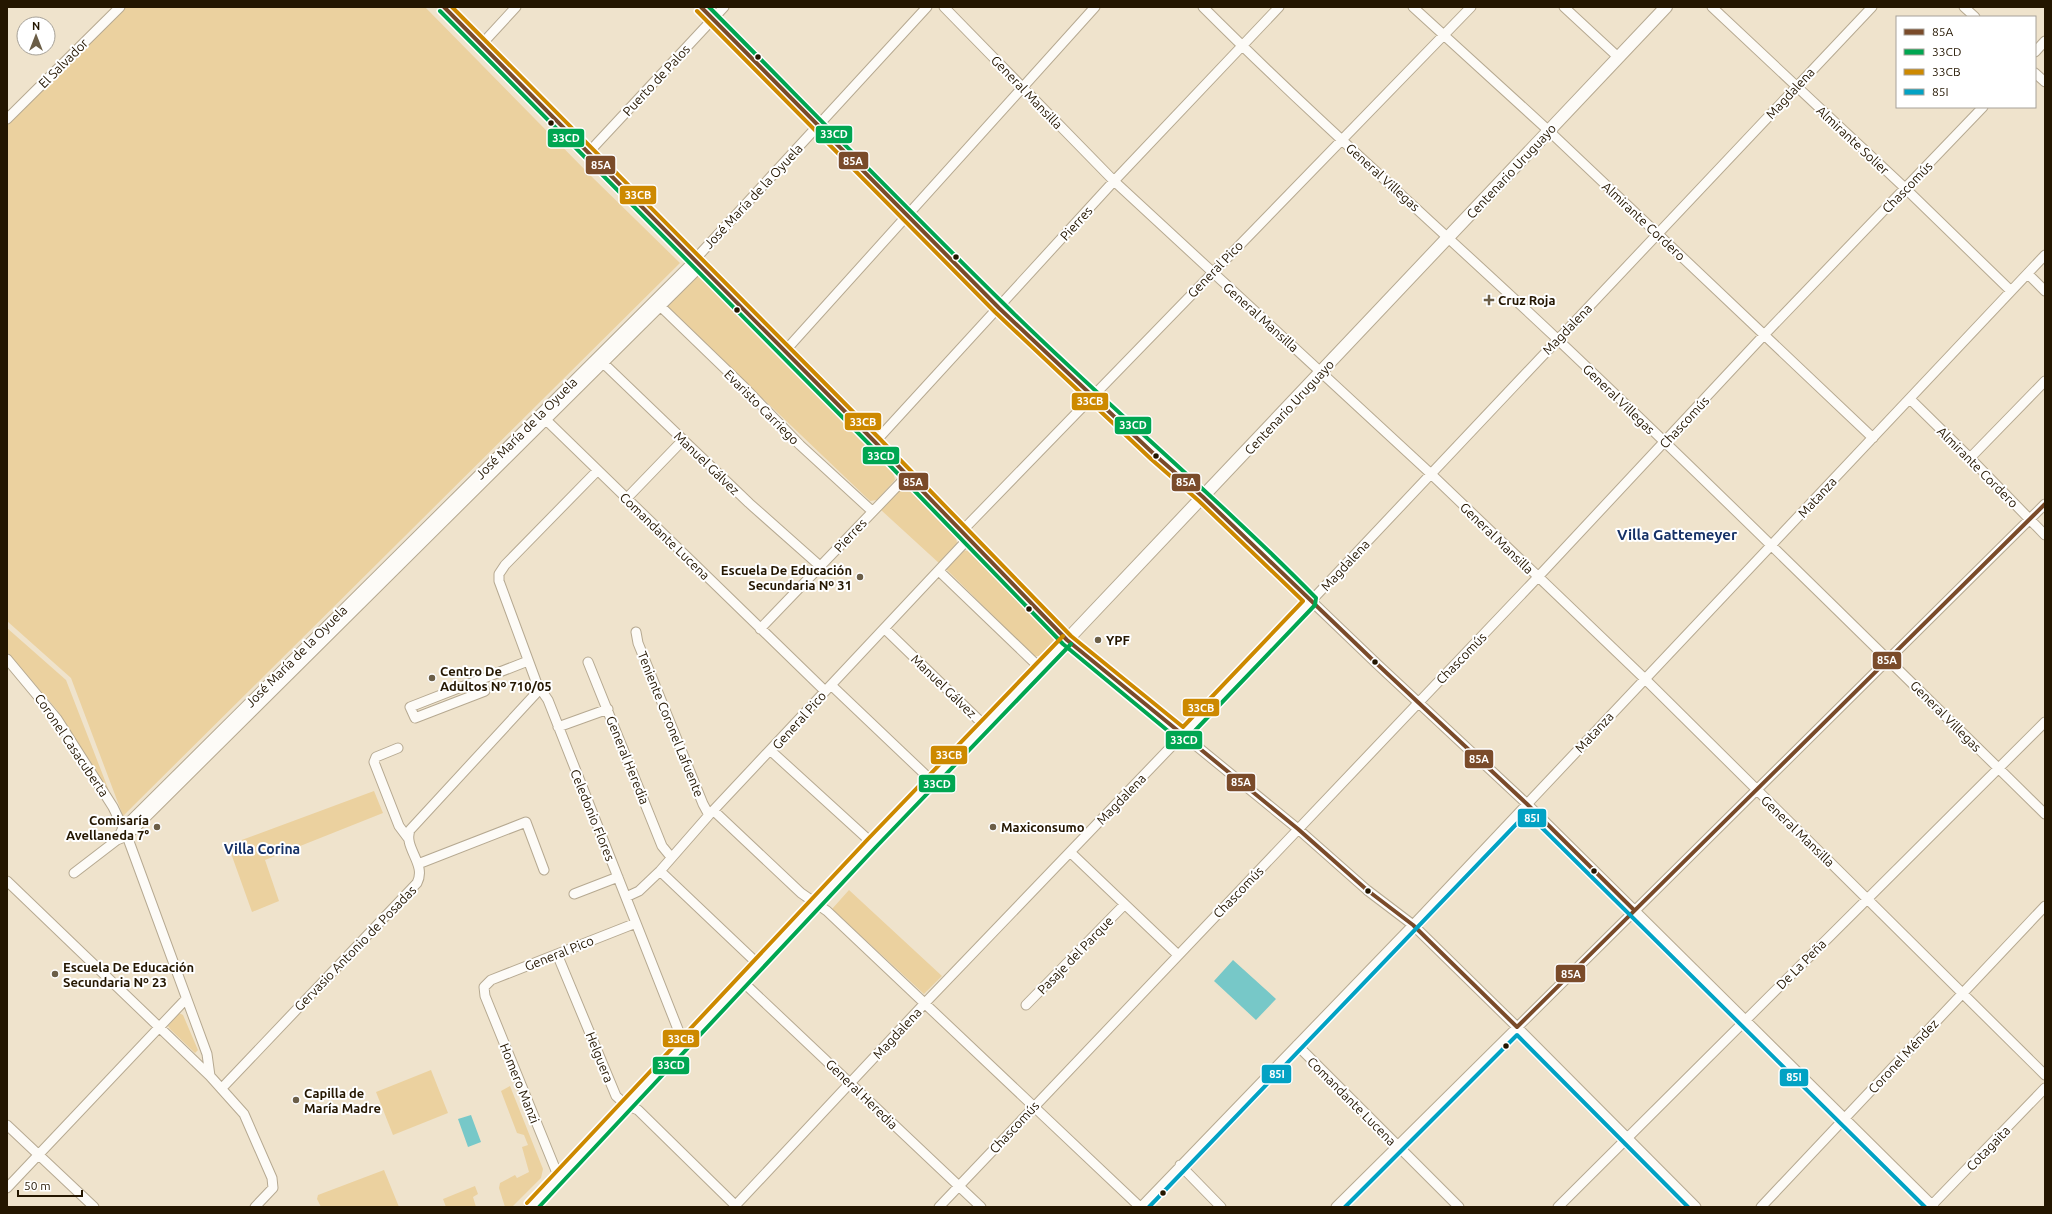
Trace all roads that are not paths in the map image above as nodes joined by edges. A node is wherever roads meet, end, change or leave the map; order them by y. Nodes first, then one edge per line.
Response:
1 (120, 7) edge
2 (444, 7) edge
3 (516, 7) edge
4 (701, 7) edge
5 (724, 7) edge
6 (927, 7) edge
7 (944, 7) edge
8 (1095, 7) edge
9 (1203, 7) edge
10 (1280, 7) edge
11 (1413, 7) edge
12 (1471, 7) edge
13 (1564, 7) edge
14 (1666, 7) edge
15 (1712, 7) edge
16 (1872, 7) edge
17 (1964, 7) edge
18 (1974, 16) edge
19 (713, 20) junction
20 (1443, 35) junction
21 (2045, 41) edge
22 (481, 45) junction
23 (1243, 47) junction
24 (2036, 51) edge
25 (1618, 57) junction
26 (2036, 74) edge
27 (2045, 82) edge
28 (1796, 87) junction
29 (1023, 88) junction
30 (1982, 108) edge
31 (7, 119) edge
32 (819, 125) junction
33 (1549, 131) junction
34 (1341, 139) junction
35 (588, 152) junction
36 (1114, 182) junction
37 (1906, 189) junction
38 (907, 216) junction
39 (1658, 234) junction
40 (1449, 237) junction
41 (2045, 255) edge
42 (696, 264) junction
43 (1212, 272) junction
44 (2028, 274) junction
45 (2011, 291) junction
46 (2045, 291) edge
47 (657, 303) junction
48 (999, 308) junction
49 (1764, 335) junction
50 (1557, 339) junction
51 (785, 350) junction
52 (600, 360) junction
53 (1321, 372) junction
54 (2045, 381) edge
55 (1092, 395) junction
56 (1910, 399) junction
57 (542, 417) junction
58 (1873, 438) junction
59 (683, 440) junction
60 (875, 442) junction
61 (1665, 443) junction
62 (1970, 458) junction
63 (597, 471) junction
64 (1430, 473) junction
65 (907, 476) junction
66 (1203, 497) junction
67 (627, 498) junction
68 (2045, 504) edge
69 (872, 511) junction
70 (2029, 519) junction
71 (961, 532) junction
72 (2045, 535) edge
73 (968, 539) junction
74 (1772, 545) junction
75 (820, 566) junction
76 (939, 571) junction
77 (1538, 577) junction
78 (1311, 601) junction
79 (885, 629) junction
80 (760, 630) junction
81 (636, 632) dead end
82 (1067, 640) junction
83 (1888, 658) junction
84 (7, 659) edge
85 (528, 661) junction
86 (588, 662) dead end
87 (1040, 668) junction
88 (1645, 679) junction
89 (480, 680) junction
90 (828, 688) junction
91 (540, 690) junction
92 (1419, 702) junction
93 (608, 709) junction
94 (2045, 722) edge
95 (985, 726) junction
96 (558, 727) junction
97 (1183, 734) junction
98 (398, 748) dead end
99 (771, 751) junction
100 (1998, 768) junction
101 (932, 781) junction
102 (1756, 790) junction
103 (1527, 804) junction
104 (712, 813) junction
105 (2045, 814) edge
106 (1298, 829) junction
107 (125, 832) junction
108 (408, 838) junction
109 (872, 843) junction
110 (1070, 852) junction
111 (671, 857) junction
112 (418, 864) junction
113 (544, 870) dead end
114 (660, 871) junction
115 (74, 873) dead end
116 (618, 877) junction
117 (7, 881) edge
118 (574, 894) dead end
119 (626, 897) junction
120 (1867, 898) junction
121 (818, 904) junction
122 (1124, 905) junction
123 (2045, 906) edge
124 (1634, 910) junction
125 (636, 923) junction
126 (1413, 925) junction
127 (558, 954) junction
128 (1177, 954) junction
129 (759, 965) junction
130 (743, 982) junction
131 (484, 986) joint
132 (1962, 993) junction
133 (186, 999) junction
134 (926, 1003) junction
135 (1026, 1005) dead end
136 (1745, 1021) junction
137 (158, 1027) junction
138 (1517, 1027) junction
139 (686, 1043) junction
140 (1296, 1045) junction
141 (2045, 1075) edge
142 (210, 1076) junction
143 (850, 1082) junction
144 (222, 1088) junction
145 (2045, 1088) edge
146 (626, 1105) junction
147 (1034, 1106) junction
148 (1844, 1118) junction
149 (7, 1125) edge
150 (1628, 1138) junction
151 (1396, 1147) junction
152 (38, 1155) junction
153 (1180, 1165) junction
154 (559, 1178) junction
155 (959, 1186) junction
156 (7, 1188) edge
157 (1932, 1206) edge
158 (94, 1207) edge
159 (255, 1207) edge
160 (531, 1207) edge
161 (735, 1207) edge
162 (939, 1207) edge
163 (981, 1207) edge
164 (1140, 1207) edge
165 (1222, 1207) edge
166 (1336, 1207) edge
167 (1459, 1207) edge
168 (1558, 1207) edge
169 (1696, 1207) edge
170 (1761, 1207) edge

1 - 31 street, El Salvador
2 - 22 street
3 - 22 street
4 - 19 street
5 - 19 street, Puerto de Palos
6 - 32 street, José María de la Oyuela
7 - 29 street, General Mansilla
8 - 29 street
9 - 23 street, General Villegas
10 - 23 street, Pierres
11 - 20 street, Almirante Cordero
12 - 20 street, General Pico
13 - 25 street
14 - 25 main road, Centenario Uruguayo
15 - 28 street, Almirante Solier
16 - 28 street, Magdalena
17 - 18 street
19 - 32 street
19 - 35 street, Puerto de Palos
20 - 33 street, Almirante Cordero
20 - 34 street, General Pico
21 - 24 street
22 - 35 street
23 - 34 street, General Villegas
23 - 36 street, Pierres
25 - 33 main road, Centenario Uruguayo
26 - 27 street
28 - 37 street, Almirante Solier
28 - 39 street, Magdalena
29 - 36 street, General Mansilla
29 - 38 street
30 - 37 street, Chascomús
32 - 38 street
32 - 42 street, José María de la Oyuela
33 - 39 street, Almirante Cordero
33 - 40 main road, Centenario Uruguayo
34 - 40 street, General Villegas
34 - 43 street, General Pico
35 - 42 street
36 - 43 street, General Mansilla
36 - 48 street, Pierres
37 - 45 street, Almirante Solier
37 - 49 street, Chascomús
38 - 48 street
38 - 51 street
39 - 49 street, Almirante Cordero
39 - 50 street, Magdalena
40 - 50 street, General Villegas
40 - 53 main road, Centenario Uruguayo
41 - 44 street, Matanza
42 - 47 street, José María de la Oyuela
42 - 51 street
43 - 53 street, General Mansilla
43 - 55 street, General Pico
44 - 45 street, Matanza
44 - 46 street
45 - 56 street, Matanza
47 - 52 street, José María de la Oyuela
47 - 69 street, Evaristo Carriego
48 - 55 street
48 - 60 street, Pierres
49 - 58 street, Almirante Cordero
49 - 61 street, Chascomús
50 - 61 street, General Villegas
50 - 64 street, Magdalena
51 - 60 street
52 - 57 street, José María de la Oyuela
52 - 59 street, Manuel Gálvez
53 - 64 street, General Mansilla
53 - 66 main road, Centenario Uruguayo
54 - 62 street
55 - 66 street
55 - 71 street, General Pico
56 - 58 street, Matanza
56 - 62 street, Almirante Cordero
57 - 63 street, Comandante Lucena
57 - 107 street, José María de la Oyuela
58 - 74 street, Matanza
59 - 67 street
59 - 75 street, Manuel Gálvez
60 - 65 street
61 - 74 street, General Villegas
61 - 77 street, Chascomús
62 - 70 street, Almirante Cordero
63 - 67 street, Comandante Lucena
63 - 85 street, Celedonio Flores
64 - 77 street, General Mansilla
64 - 78 street, Magdalena
65 - 69 street, Pierres
65 - 71 street
66 - 78 street
66 - 82 main road, Centenario Uruguayo
67 - 80 street, Comandante Lucena
68 - 70 street
69 - 75 street, Pierres
70 - 72 street, Almirante Cordero
70 - 83 street
71 - 73 street
73 - 76 street, General Pico
73 - 82 street
74 - 83 street, General Villegas
74 - 88 street, Matanza
75 - 80 street, Pierres
76 - 79 street, General Pico
76 - 87 street
77 - 88 street, General Mansilla
77 - 92 street, Chascomús
78 - 92 street
78 - 97 street, Magdalena
79 - 90 street, General Pico
79 - 95 street, Manuel Gálvez
80 - 90 street, Comandante Lucena
81 - 104 street, Teniente Coronel Lafuente
82 - 87 main road, Centenario Uruguayo
82 - 97 street
83 - 100 street, General Villegas
83 - 102 street
84 - 107 street, Coronel Casacuberta
85 - 89 street
85 - 91 street, Celedonio Flores
86 - 93 street, General Heredia
87 - 95 main road, Centenario Uruguayo
88 - 102 street, General Mansilla
88 - 103 street, Matanza
89 - 89 street
90 - 99 street, General Pico
90 - 101 street, Comandante Lucena
91 - 96 street, Celedonio Flores
91 - 108 street
92 - 103 street
92 - 106 street, Chascomús
93 - 96 street
93 - 111 street, General Heredia
94 - 100 street, De La Peña
95 - 101 main road, Centenario Uruguayo
96 - 116 street, Celedonio Flores
97 - 106 street
97 - 110 street, Magdalena
98 - 108 street, Gervasio Antonio de Posadas
99 - 104 street, General Pico
99 - 109 street
100 - 105 street, General Villegas
100 - 120 street, De La Peña
101 - 109 main road, Centenario Uruguayo
102 - 120 street, General Mansilla
102 - 124 street
103 - 124 street
103 - 126 street, Matanza
104 - 111 street, General Pico
104 - 121 street, Teniente Coronel Lafuente
106 - 126 street
106 - 128 street, Chascomús
107 - 115 street, José María de la Oyuela
107 - 133 street, Coronel Casacuberta
108 - 112 street, Gervasio Antonio de Posadas
109 - 121 main road, Centenario Uruguayo
110 - 122 street
110 - 134 street, Magdalena
111 - 114 street, General Pico
112 - 113 street
112 - 144 street, Gervasio Antonio de Posadas
114 - 119 street, General Pico
114 - 129 street
116 - 118 street
116 - 119 street, Celedonio Flores
117 - 137 street
119 - 125 street, Celedonio Flores
120 - 132 street, General Mansilla
120 - 136 street, De La Peña
121 - 129 main road, Centenario Uruguayo
121 - 134 street, Teniente Coronel Lafuente
122 - 128 street
122 - 135 street, Pasaje del Parque
123 - 132 street, Coronel Méndez
124 - 136 street
124 - 138 street
125 - 127 street, General Pico
125 - 139 street, Celedonio Flores
126 - 138 street
126 - 140 street, Matanza
127 - 131 street, General Pico
127 - 146 street, Helguera
128 - 147 street, Chascomús
129 - 130 main road, Centenario Uruguayo
130 - 139 main road, Centenario Uruguayo
130 - 143 street, General Heredia
131 - 154 street, Homero Manzi
132 - 141 street, General Mansilla
132 - 148 street, Coronel Méndez
133 - 137 street
133 - 142 street, Coronel Casacuberta
134 - 143 street, Magdalena
134 - 147 street, Teniente Coronel Lafuente
136 - 148 street
136 - 150 street, De La Peña
137 - 142 street
137 - 152 street
138 - 150 street
138 - 151 street
139 - 146 main road, Centenario Uruguayo
140 - 151 street, Comandante Lucena
140 - 153 street, Matanza
142 - 144 street
143 - 155 street, General Heredia
143 - 161 street, Magdalena
144 - 159 street
145 - 157 street, Cotagaita
146 - 154 main road, Centenario Uruguayo
146 - 161 street, Helguera
147 - 155 street, Chascomús
147 - 164 street, Teniente Coronel Lafuente
148 - 157 street
148 - 170 street, Coronel Méndez
149 - 152 street
150 - 168 street, De La Peña
150 - 169 street
151 - 166 street
151 - 167 street, Comandante Lucena
152 - 156 street
152 - 158 street
153 - 164 street, Matanza
153 - 165 street
154 - 160 main road, Centenario Uruguayo
155 - 162 street, Chascomús
155 - 163 street, General Heredia

